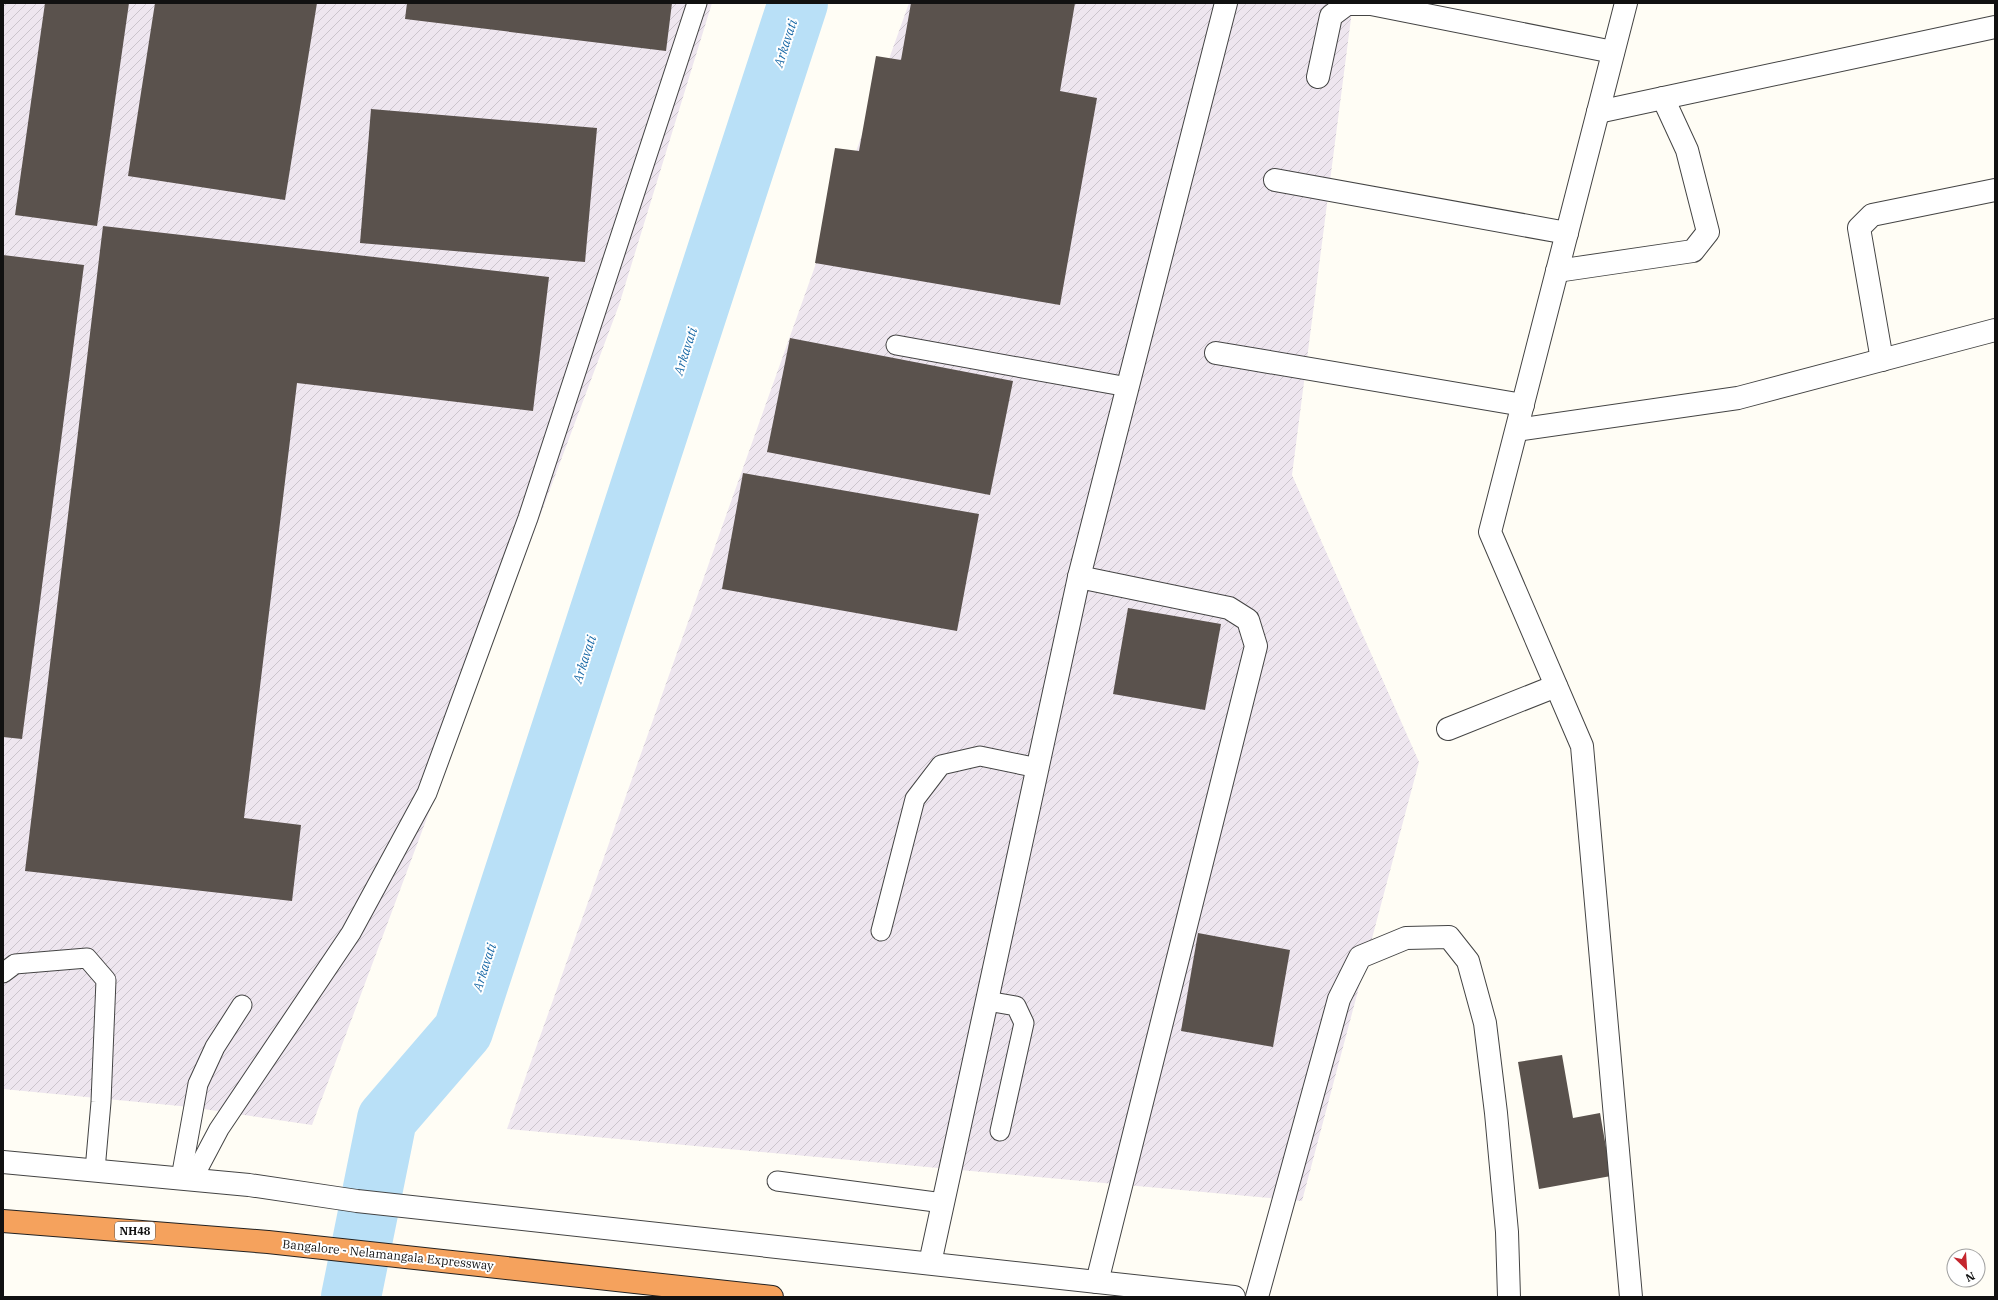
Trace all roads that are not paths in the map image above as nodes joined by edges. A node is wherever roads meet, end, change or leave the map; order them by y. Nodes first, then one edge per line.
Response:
1 (697, 3) edge
2 (1226, 3) edge
3 (1626, 3) edge
4 (1995, 27) edge
5 (1613, 52) junction
6 (1318, 77) dead end
7 (1663, 98) junction
8 (1598, 112) junction
9 (1275, 180) dead end
10 (1995, 190) edge
11 (1567, 233) junction
12 (1557, 271) junction
13 (1995, 330) edge
14 (896, 345) dead end
15 (1216, 354) dead end
16 (1882, 360) junction
17 (1128, 387) junction
18 (1523, 405) junction
19 (1517, 430) junction
20 (1080, 577) junction
21 (1556, 686) junction
22 (1448, 729) dead end
23 (1038, 768) junction
24 (881, 931) dead end
25 (3, 973) edge
26 (987, 1000) junction
27 (242, 1005) dead end
28 (1000, 1131) dead end
29 (3, 1162) edge
30 (95, 1170) junction
31 (187, 1179) junction
32 (777, 1181) dead end
33 (943, 1203) junction
34 (3, 1220) edge
35 (930, 1263) junction
36 (1097, 1282) junction
37 (772, 1297) edge
38 (1234, 1297) edge
39 (1257, 1297) edge
40 (1509, 1297) edge
41 (1631, 1297) edge

1 - 31 lane
2 - 17 street
3 - 5 street
4 - 7 street
5 - 6 street
5 - 8 street
7 - 8 street
7 - 12 street
8 - 11 street
9 - 11 street
10 - 16 street
11 - 12 street
12 - 18 street
13 - 16 street
14 - 17 lane
15 - 18 street
16 - 19 street
17 - 20 street
18 - 19 street
19 - 21 street
20 - 23 street
20 - 36 street
21 - 22 street
21 - 41 street
23 - 24 lane
23 - 26 street
25 - 30 lane
26 - 28 lane
26 - 33 street
27 - 31 lane
29 - 30 street
30 - 31 street
31 - 35 street
32 - 33 lane
33 - 35 street
34 - 37 highway, Bangalore - Nelamangala Expressway / NH48
35 - 36 street
36 - 38 street
39 - 40 street

